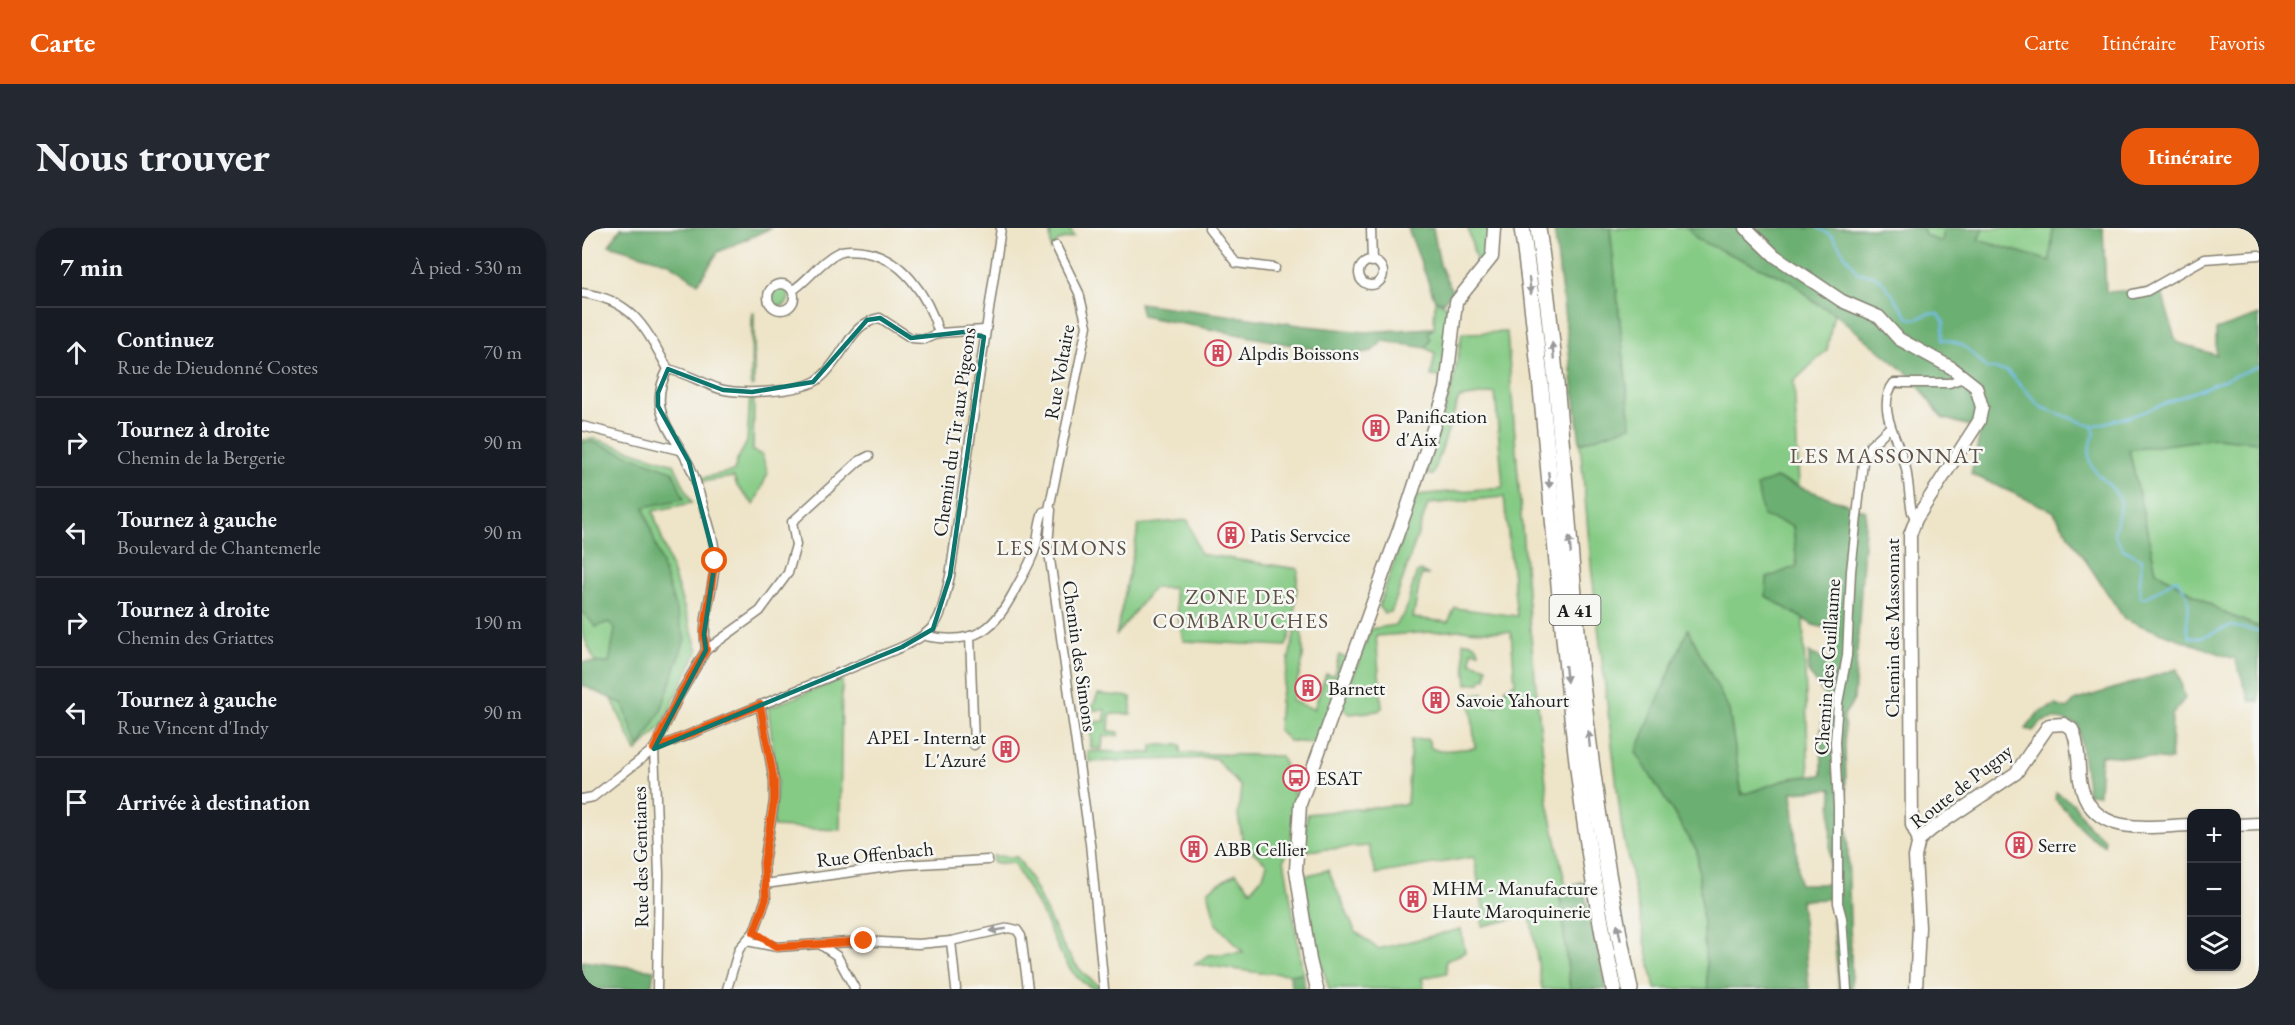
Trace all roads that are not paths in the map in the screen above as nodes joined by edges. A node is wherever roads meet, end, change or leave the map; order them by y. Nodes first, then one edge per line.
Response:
1 (1001, 228) edge
2 (1209, 228) edge
3 (1371, 228) edge
4 (1494, 228) edge
5 (1522, 228) edge
6 (1538, 228) edge
7 (1746, 228) edge
8 (1056, 246) dead end
9 (2259, 255) edge
10 (1372, 262) dead end
11 (1275, 268) dead end
12 (793, 290) dead end
13 (582, 293) edge
14 (2133, 294) dead end
15 (939, 333) junction
16 (984, 334) junction
17 (668, 369) junction
18 (1964, 378) junction
19 (582, 426) edge
20 (1889, 428) junction
21 (679, 450) junction
22 (869, 456) dead end
23 (1049, 509) junction
24 (1916, 519) junction
25 (933, 629) junction
26 (926, 636) junction
27 (970, 636) junction
28 (946, 640) junction
29 (706, 650) junction
30 (760, 705) junction
31 (974, 745) dead end
32 (654, 749) junction
33 (582, 799) edge
34 (2259, 824) edge
35 (2187, 825) edge
36 (2241, 825) edge
37 (1923, 837) junction
38 (988, 860) dead end
39 (765, 884) junction
40 (754, 932) junction
41 (747, 941) junction
42 (951, 941) junction
43 (846, 942) junction
44 (821, 945) junction
45 (777, 947) junction
46 (837, 956) junction
47 (657, 989) edge
48 (727, 989) edge
49 (855, 989) edge
50 (956, 989) edge
51 (1028, 989) edge
52 (1104, 989) edge
53 (1317, 989) edge
54 (1614, 989) edge
55 (1630, 989) edge
56 (1847, 989) edge
57 (1916, 989) edge

1 - 16 street, Chemin du Tir aux Pigeons
2 - 11 street
3 - 10 street
4 - 53 street
5 -> 54 highway, A 41
55 -> 6 highway, A 41
7 - 18 street, Chemin des Massonnat
8 - 23 street, Rue Voltaire
9 - 14 street
12 - 15 street
13 - 17 street
15 - 16 street
15 - 17 street
16 - 25 street, Chemin du Tir aux Pigeons
17 - 21 street
18 - 20 street
18 - 24 street, Chemin des Massonnat
19 - 21 street
20 - 24 street
20 - 56 street, Chemin des Guillaume
21 - 29 street
22 - 29 street
23 - 27 street
23 - 52 street, Chemin des Simons
24 - 37 street, Chemin des Massonnat
25 - 26 street, Chemin du Tir aux Pigeons
25 - 28 street
26 - 28 street
26 - 30 street
27 - 28 street
27 - 31 street
29 - 32 street
30 - 32 street
30 - 39 street
32 - 33 street
32 - 47 street, Rue des Gentianes
34 - 36 street
35 - 37 street, Route de Pugny
37 - 57 street, Route de Pugny
38 - 39 street, Rue Offenbach
39 - 40 street
40 - 41 street
40 - 45 street
41 - 45 street
41 - 48 street
42 - 43 street
42 - 50 street
51 -> 42 street
43 - 44 street
43 - 46 street
44 - 45 street
44 - 46 street
46 - 49 street

